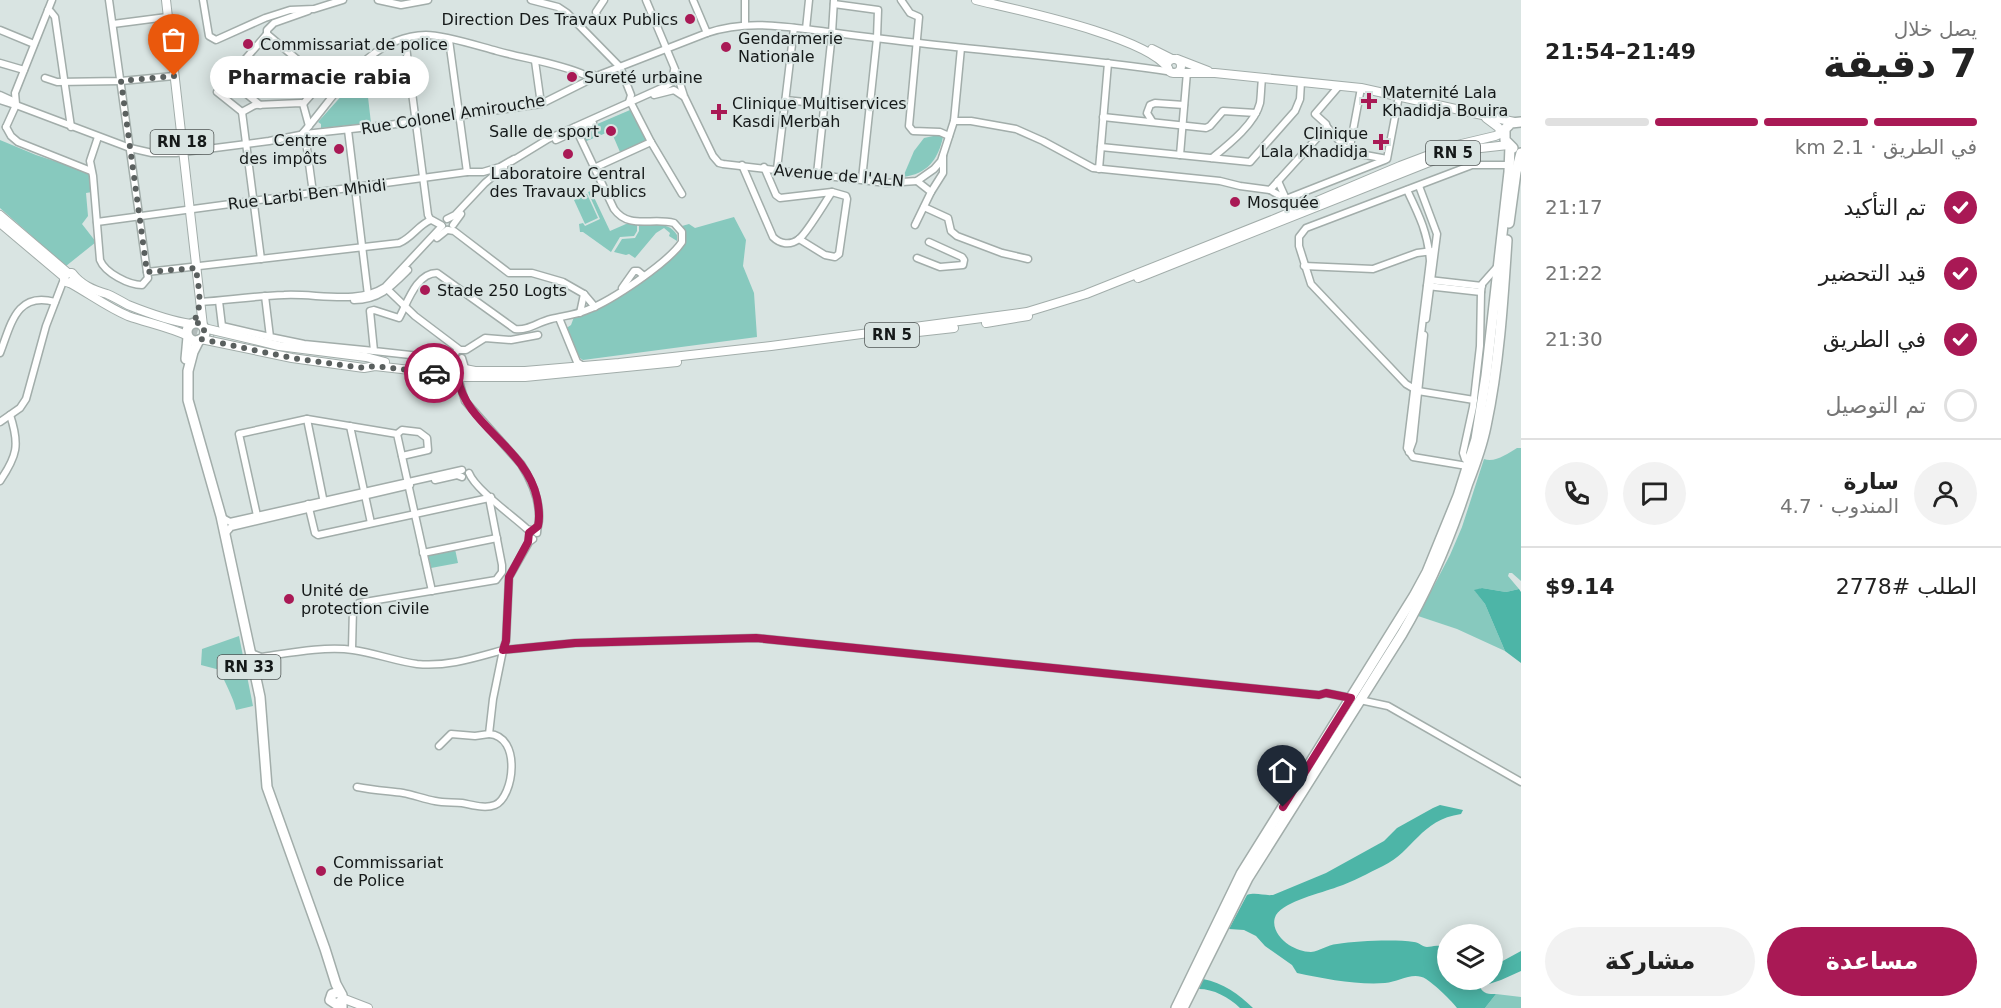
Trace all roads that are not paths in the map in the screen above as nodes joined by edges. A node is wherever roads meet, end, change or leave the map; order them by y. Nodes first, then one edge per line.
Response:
1 (52, 0) edge
2 (109, 0) edge
3 (166, 0) edge
4 (203, 0) edge
5 (343, 0) edge
6 (378, 0) edge
7 (428, 0) edge
8 (531, 0) edge
9 (604, 0) edge
10 (646, 0) edge
11 (693, 0) edge
12 (746, 0) edge
13 (809, 0) edge
14 (902, 0) edge
15 (976, 0) edge
16 (996, 0) edge
17 (834, 2) edge
18 (314, 9) junction
19 (48, 10) junction
20 (167, 17) junction
21 (598, 19) dead end
22 (113, 24) junction
23 (745, 25) junction
24 (794, 28) junction
25 (806, 29) junction
26 (0, 30) edge
27 (707, 33) junction
28 (832, 33) junction
29 (267, 35) junction
30 (877, 38) junction
31 (405, 39) junction
32 (449, 40) junction
33 (917, 43) junction
34 (34, 44) junction
35 (961, 48) junction
36 (667, 49) junction
37 (612, 58) junction
38 (643, 58) junction
39 (535, 61) junction
40 (0, 63) edge
41 (1108, 63) junction
42 (1125, 64) junction
43 (1169, 65) junction
44 (674, 66) junction
45 (610, 67) junction
46 (620, 67) junction
47 (24, 70) junction
48 (1187, 72) junction
49 (1215, 73) junction
50 (599, 75) junction
51 (174, 76) junction
52 (45, 78) dead end
53 (228, 79) junction
54 (1262, 79) junction
55 (121, 81) junction
56 (323, 81) junction
57 (64, 82) junction
58 (345, 82) junction
59 (672, 82) junction
60 (1301, 82) junction
61 (680, 84) junction
62 (1339, 86) junction
63 (1361, 88) junction
64 (674, 90) junction
65 (0, 95) edge
66 (684, 96) junction
67 (1399, 96) junction
68 (0, 100) edge
69 (14, 100) junction
70 (785, 100) junction
71 (825, 102) junction
72 (631, 103) junction
73 (303, 104) junction
74 (541, 104) junction
75 (260, 105) junction
76 (1184, 105) junction
77 (870, 106) junction
78 (242, 112) junction
79 (1256, 113) junction
80 (1477, 113) junction
81 (460, 116) junction
82 (1104, 117) junction
83 (1486, 117) junction
84 (954, 121) junction
85 (1519, 121) edge
86 (415, 122) junction
87 (1152, 122) junction
88 (3, 125) edge
89 (309, 125) junction
90 (1182, 125) junction
91 (71, 127) junction
92 (1327, 127) junction
93 (576, 129) junction
94 (348, 130) junction
95 (315, 133) junction
96 (303, 135) junction
97 (950, 136) junction
98 (98, 137) junction
99 (1487, 138) junction
100 (1506, 138) junction
101 (651, 142) junction
102 (246, 144) junction
103 (1101, 147) junction
104 (130, 148) junction
105 (1521, 151) edge
106 (183, 152) junction
107 (1349, 152) junction
108 (1179, 155) junction
109 (943, 156) junction
110 (1212, 158) junction
111 (514, 159) junction
112 (1387, 159) junction
113 (742, 165) junction
114 (1509, 165) junction
115 (594, 168) junction
116 (764, 168) junction
117 (777, 169) junction
118 (1099, 169) junction
119 (91, 171) junction
120 (467, 172) junction
121 (476, 172) junction
122 (817, 174) junction
123 (423, 179) junction
124 (862, 179) junction
125 (917, 181) junction
126 (1278, 181) junction
127 (1419, 186) junction
128 (482, 187) junction
129 (355, 188) junction
130 (1270, 190) junction
131 (1407, 190) junction
132 (832, 192) junction
133 (931, 192) junction
134 (313, 193) junction
135 (682, 194) dead end
136 (1286, 199) junction
137 (254, 201) junction
138 (924, 207) junction
139 (189, 209) junction
140 (1293, 212) junction
141 (0, 215) edge
142 (140, 216) junction
143 (97, 222) junction
144 (0, 223) edge
145 (442, 224) junction
146 (915, 225) dead end
147 (957, 236) junction
148 (799, 239) junction
149 (929, 242) dead end
150 (362, 246) junction
151 (952, 251) junction
152 (1433, 251) junction
153 (917, 258) dead end
154 (261, 259) junction
155 (1028, 259) dead end
156 (1498, 265) junction
157 (1304, 266) junction
158 (196, 268) junction
159 (147, 272) junction
160 (68, 278) junction
161 (1429, 283) junction
162 (387, 289) junction
163 (1481, 289) junction
164 (584, 294) junction
165 (98, 296) junction
166 (267, 297) junction
167 (369, 297) junction
168 (219, 301) junction
169 (55, 302) junction
170 (200, 302) junction
171 (406, 306) junction
172 (595, 307) junction
173 (580, 312) junction
174 (559, 318) junction
175 (192, 323) junction
176 (178, 327) tunnel mouth
177 (204, 327) junction
178 (537, 335) dead end
179 (214, 336) tunnel mouth
180 (188, 337) junction
181 (270, 337) junction
182 (200, 340) junction
183 (374, 351) junction
184 (0, 353) edge
185 (461, 353) junction
186 (371, 364) junction
187 (578, 365) junction
188 (461, 374) junction
189 (1416, 390) junction
190 (1474, 400) junction
191 (9, 416) junction
192 (307, 418) junction
193 (0, 422) edge
194 (350, 426) junction
195 (397, 434) junction
196 (402, 456) junction
197 (1466, 462) junction
198 (1453, 463) junction
199 (0, 481) edge
200 (408, 483) junction
201 (364, 493) junction
202 (490, 498) junction
203 (324, 502) junction
204 (308, 506) junction
205 (414, 513) junction
206 (221, 516) junction
207 (257, 518) junction
208 (371, 523) junction
209 (532, 533) junction
210 (225, 534) junction
211 (497, 538) junction
212 (423, 553) junction
213 (432, 591) junction
214 (352, 649) junction
215 (503, 650) junction
216 (251, 653) junction
217 (261, 657) junction
218 (254, 667) junction
219 (1355, 699) junction
220 (489, 734) junction
221 (439, 746) dead end
222 (1521, 782) edge
223 (357, 787) dead end
224 (338, 1001) edge
225 (368, 1008) edge
226 (1176, 1008) edge
227 (1183, 1008) edge

1 - 19 street
2 - 22 street
3 - 20 main road, RN 18
4 - 18 street
5 - 18 street
6 - 7 street
8 - 37 street
9 - 21 street
10 - 36 street
11 - 27 street
12 - 23 street
13 - 25 street
14 - 33 street
15 - 43 main road
16 - 43 main road
17 - 28 street
17 - 30 street
18 - 29 street
19 - 34 street
19 - 57 street
20 - 22 street
20 - 51 main road, RN 18
22 - 55 street
23 - 24 street
23 - 27 street
24 - 25 street
24 - 70 street
25 - 28 street
26 - 34 street
27 - 36 street
28 - 30 street
28 - 71 street
29 - 53 street
29 - 56 street
30 - 33 street
30 - 77 street
31 - 32 street
31 - 58 street
31 - 86 street
32 - 39 street
32 - 81 street
33 - 35 street
33 - 97 street
34 - 47 street
35 - 41 street
35 - 84 street, Avenue de l'ALN
36 - 38 street
36 - 44 street
37 - 45 street
37 - 46 street
38 - 46 street
38 - 46 street
39 - 50 street
39 - 74 street
40 - 47 street
41 - 42 street
41 - 82 street
42 - 43 street
42 - 43 street
43 - 48 main road
43 - 49 main road
44 - 59 street
44 - 61 street
45 - 46 street
45 - 50 street
46 - 50 street
46 - 72 street
47 - 69 street
48 - 49 main road
48 - 76 street
49 - 54 main road
50 - 74 street, Rue Colonel Amirouche
51 - 55 street
51 - 106 main road, RN 18
52 - 57 street
53 - 75 street
53 - 78 street
54 - 60 main road
54 - 79 street
55 - 57 street
55 - 104 street
56 - 58 street
56 - 73 street
57 - 91 street
58 - 89 street
59 - 61 street
59 - 64 street
59 - 72 street
60 - 62 main road
60 - 110 street
61 - 64 street
61 - 66 street
62 - 63 main road
62 - 92 street
63 - 67 main road
63 - 107 street
64 - 66 street
64 - 72 street
65 - 69 street
66 - 113 street, Avenue de l'ALN
67 - 80 main road
67 - 112 street
68 - 69 street
69 - 88 street
69 - 91 street, Rue Colonel Amirouche
70 - 71 street
70 - 117 street
71 - 77 street
71 - 122 street
72 - 93 street
72 - 101 street
73 - 75 street
73 - 89 street
74 - 81 street, Rue Colonel Amirouche
75 - 78 street
76 - 87 street
76 - 90 street
77 - 124 street
78 - 102 street
79 - 90 street
79 - 110 street
80 - 83 main road
80 - 85 main road
81 - 86 street, Rue Colonel Amirouche
81 - 120 street
82 - 87 street
82 - 103 street
83 - 99 main road
83 - 100 main road
84 - 97 street, Avenue de l'ALN
84 - 118 street
85 - 100 highway
86 - 94 street, Rue Colonel Amirouche
86 - 123 street
87 - 90 street
88 - 119 street
89 - 95 street
89 - 96 street
90 - 108 street
91 - 98 street, Rue Colonel Amirouche
92 - 107 street
92 - 126 street
93 - 111 street
93 - 115 street
93 - 145 street
94 - 95 street, Rue Colonel Amirouche
94 - 129 street
95 - 96 street, Rue Colonel Amirouche
96 - 102 street, Rue Colonel Amirouche
96 - 134 street
97 - 109 street, Avenue de l'ALN
98 - 104 street, Rue Colonel Amirouche
98 - 119 street
99 - 100 main road, RN 5
99 - 140 main road, RN 5
100 - 105 highway
100 - 114 highway
100 - 188 main road, RN 5
101 - 115 street
101 - 135 street
102 - 106 street, Rue Colonel Amirouche
102 - 137 street
103 - 108 street
103 - 118 street
104 - 106 street, Rue Colonel Amirouche
104 - 142 street
105 - 219 highway
106 - 139 main road, RN 18
107 - 112 street
108 - 110 street
109 - 125 street, Avenue de l'ALN
109 - 133 street
111 - 121 street, Rue Larbi Ben Mhidi
111 - 128 street
112 - 136 street
113 - 116 street, Avenue de l'ALN
113 - 148 street
114 - 127 street
114 - 156 highway
115 - 172 street
116 - 117 street, Avenue de l'ALN
116 - 132 street
117 - 122 street, Avenue de l'ALN
118 - 130 street
119 - 143 street
120 - 121 street, Rue Larbi Ben Mhidi
120 - 123 street, Rue Larbi Ben Mhidi
121 - 128 street
122 - 124 street, Avenue de l'ALN
123 - 129 street, Rue Larbi Ben Mhidi
123 - 145 street
124 - 125 street, Avenue de l'ALN
125 - 133 street
126 - 130 street
126 - 136 street
127 - 131 street
127 - 152 street
128 - 145 street
129 - 134 street, Rue Larbi Ben Mhidi
129 - 150 street
130 - 136 street
131 - 152 street
131 - 157 street
132 - 148 street
132 - 148 street
133 - 138 street
134 - 137 street, Rue Larbi Ben Mhidi
136 - 140 street
137 - 139 street, Rue Larbi Ben Mhidi
137 - 154 street
138 - 146 street
138 - 147 street
139 - 142 street, Rue Larbi Ben Mhidi
139 - 158 main road, RN 18
140 - 187 main road, RN 5
141 - 160 main road
142 - 143 street, Rue Larbi Ben Mhidi
142 - 159 street
143 - 159 street
144 - 160 main road
145 - 150 street
145 - 162 street
145 - 162 street
145 - 164 street
147 - 151 street
147 - 155 street
149 - 151 street
150 - 154 street
150 - 167 street
151 - 153 street
152 - 157 street
152 - 161 street
154 - 158 street
156 - 163 street
156 - 197 highway
157 - 189 street
158 - 159 street
158 - 170 main road, RN 18
160 - 165 main road
160 - 169 street
161 - 163 street
161 - 189 street
162 - 167 street
162 - 171 street
163 - 190 street
164 - 172 street
164 - 173 street
165 - 175 main road
165 - 176 main road
165 - 180 main road
166 - 167 street
166 - 168 street
166 - 181 street
168 - 170 street
168 - 181 street
169 - 184 street
169 - 191 street
170 - 175 main road, RN 18
170 - 177 main road, RN 18
171 - 174 street
171 - 183 street
171 - 185 street
172 - 173 street
173 - 174 street
174 - 187 street
175 - 177 highway
175 - 180 highway
177 - 182 highway
177 - 186 main road
178 - 185 street
179 - 186 main road, RN 5
180 - 182 highway
180 - 224 highway, RN 33
181 - 183 street
182 - 186 main road
182 - 206 highway, RN 33
183 - 185 street
185 - 188 street
186 - 188 main road, RN 5
187 - 188 main road, RN 5
188 - 209 street
189 - 190 street
189 - 198 street
190 - 197 street
191 - 193 street
191 - 199 street
192 - 194 street
192 - 203 street
192 - 207 street
194 - 195 street
194 - 201 street
195 - 196 street
195 - 196 street
196 - 200 street
197 - 198 street
197 - 198 street
197 - 219 highway
200 - 201 street
200 - 202 street
200 - 205 street
201 - 203 street
201 - 208 street
202 - 205 street
202 - 209 street
202 - 211 street
203 - 204 street
204 - 207 street
204 - 208 street
205 - 208 street
205 - 212 street
206 - 207 street
206 - 210 highway, RN 33
207 - 210 street
209 - 215 street
210 - 216 highway, RN 33
211 - 212 street
211 - 213 street
212 - 213 street
213 - 214 street
214 - 215 street
214 - 217 street
215 - 219 street
215 - 220 street
216 - 217 street
216 - 218 highway, RN 33
217 - 218 street
218 - 224 highway, RN 33
219 - 222 street
219 - 226 highway
219 - 227 highway
220 - 221 street
220 - 223 street
224 - 225 main road

